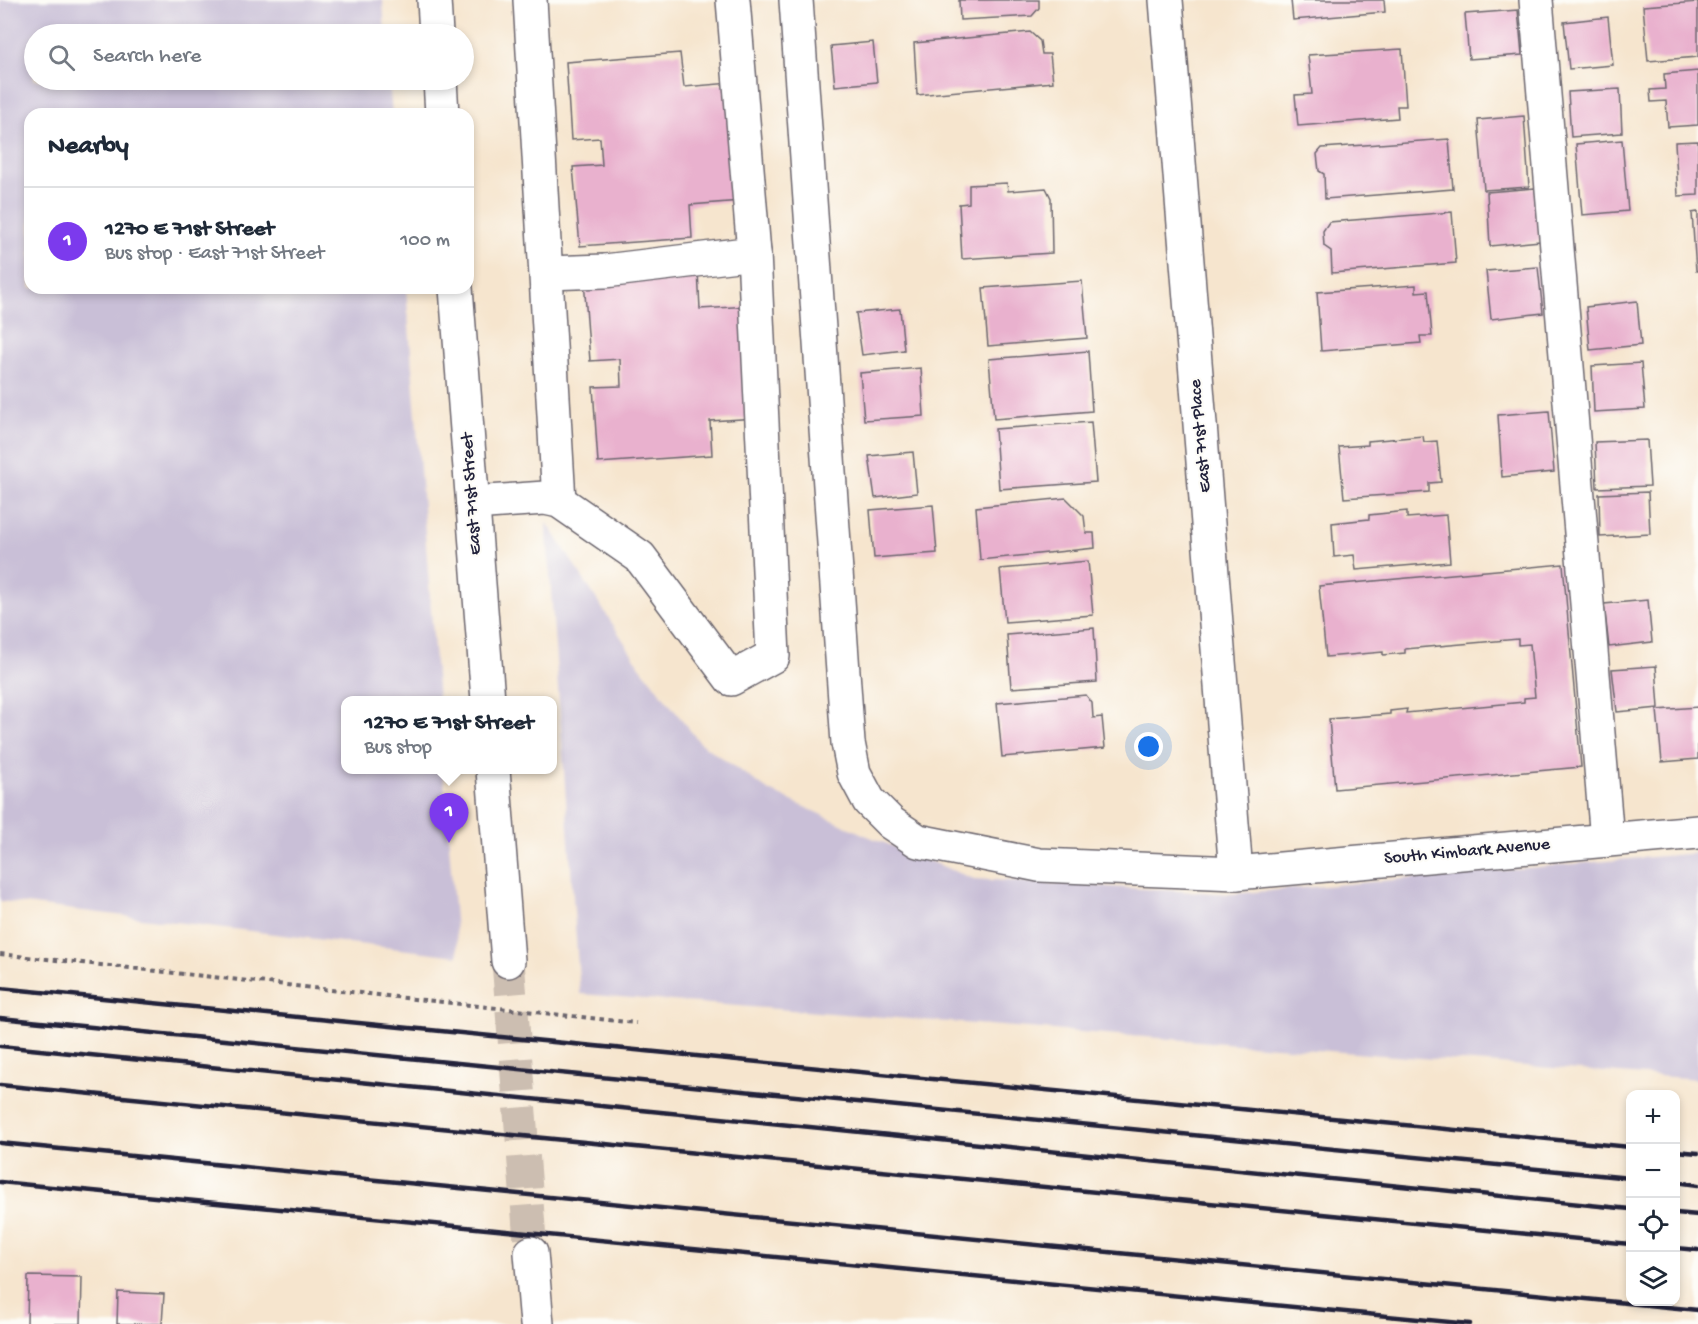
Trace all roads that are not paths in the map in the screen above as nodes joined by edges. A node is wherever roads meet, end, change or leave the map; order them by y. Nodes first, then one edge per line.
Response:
1 (434, 0) edge
2 (530, 0) edge
3 (733, 0) edge
4 (795, 0) edge
5 (1166, 0) edge
6 (1536, 0) edge
7 (435, 24) edge
8 (441, 90) edge
9 (442, 108) edge
10 (754, 254) junction
11 (547, 273) junction
12 (456, 294) edge
13 (559, 501) junction
14 (473, 503) junction
15 (488, 696) edge
16 (493, 774) edge
17 (1698, 832) edge
18 (1607, 840) junction
19 (1236, 873) junction
20 (508, 961) tunnel mouth
21 (531, 1253) tunnel mouth
22 (537, 1324) edge

1 - 7 street
2 - 11 street
3 - 10 street
4 - 19 street, South Kimbark Avenue
5 - 19 street, East 71st Place
6 - 18 street
8 - 9 street
10 - 11 street
10 - 13 street
11 - 13 street
12 - 14 street, East 71st Street
13 - 14 street
14 - 15 street, East 71st Street
16 - 20 street
17 - 18 street, South Kimbark Avenue
18 - 19 street, South Kimbark Avenue
21 - 22 street

